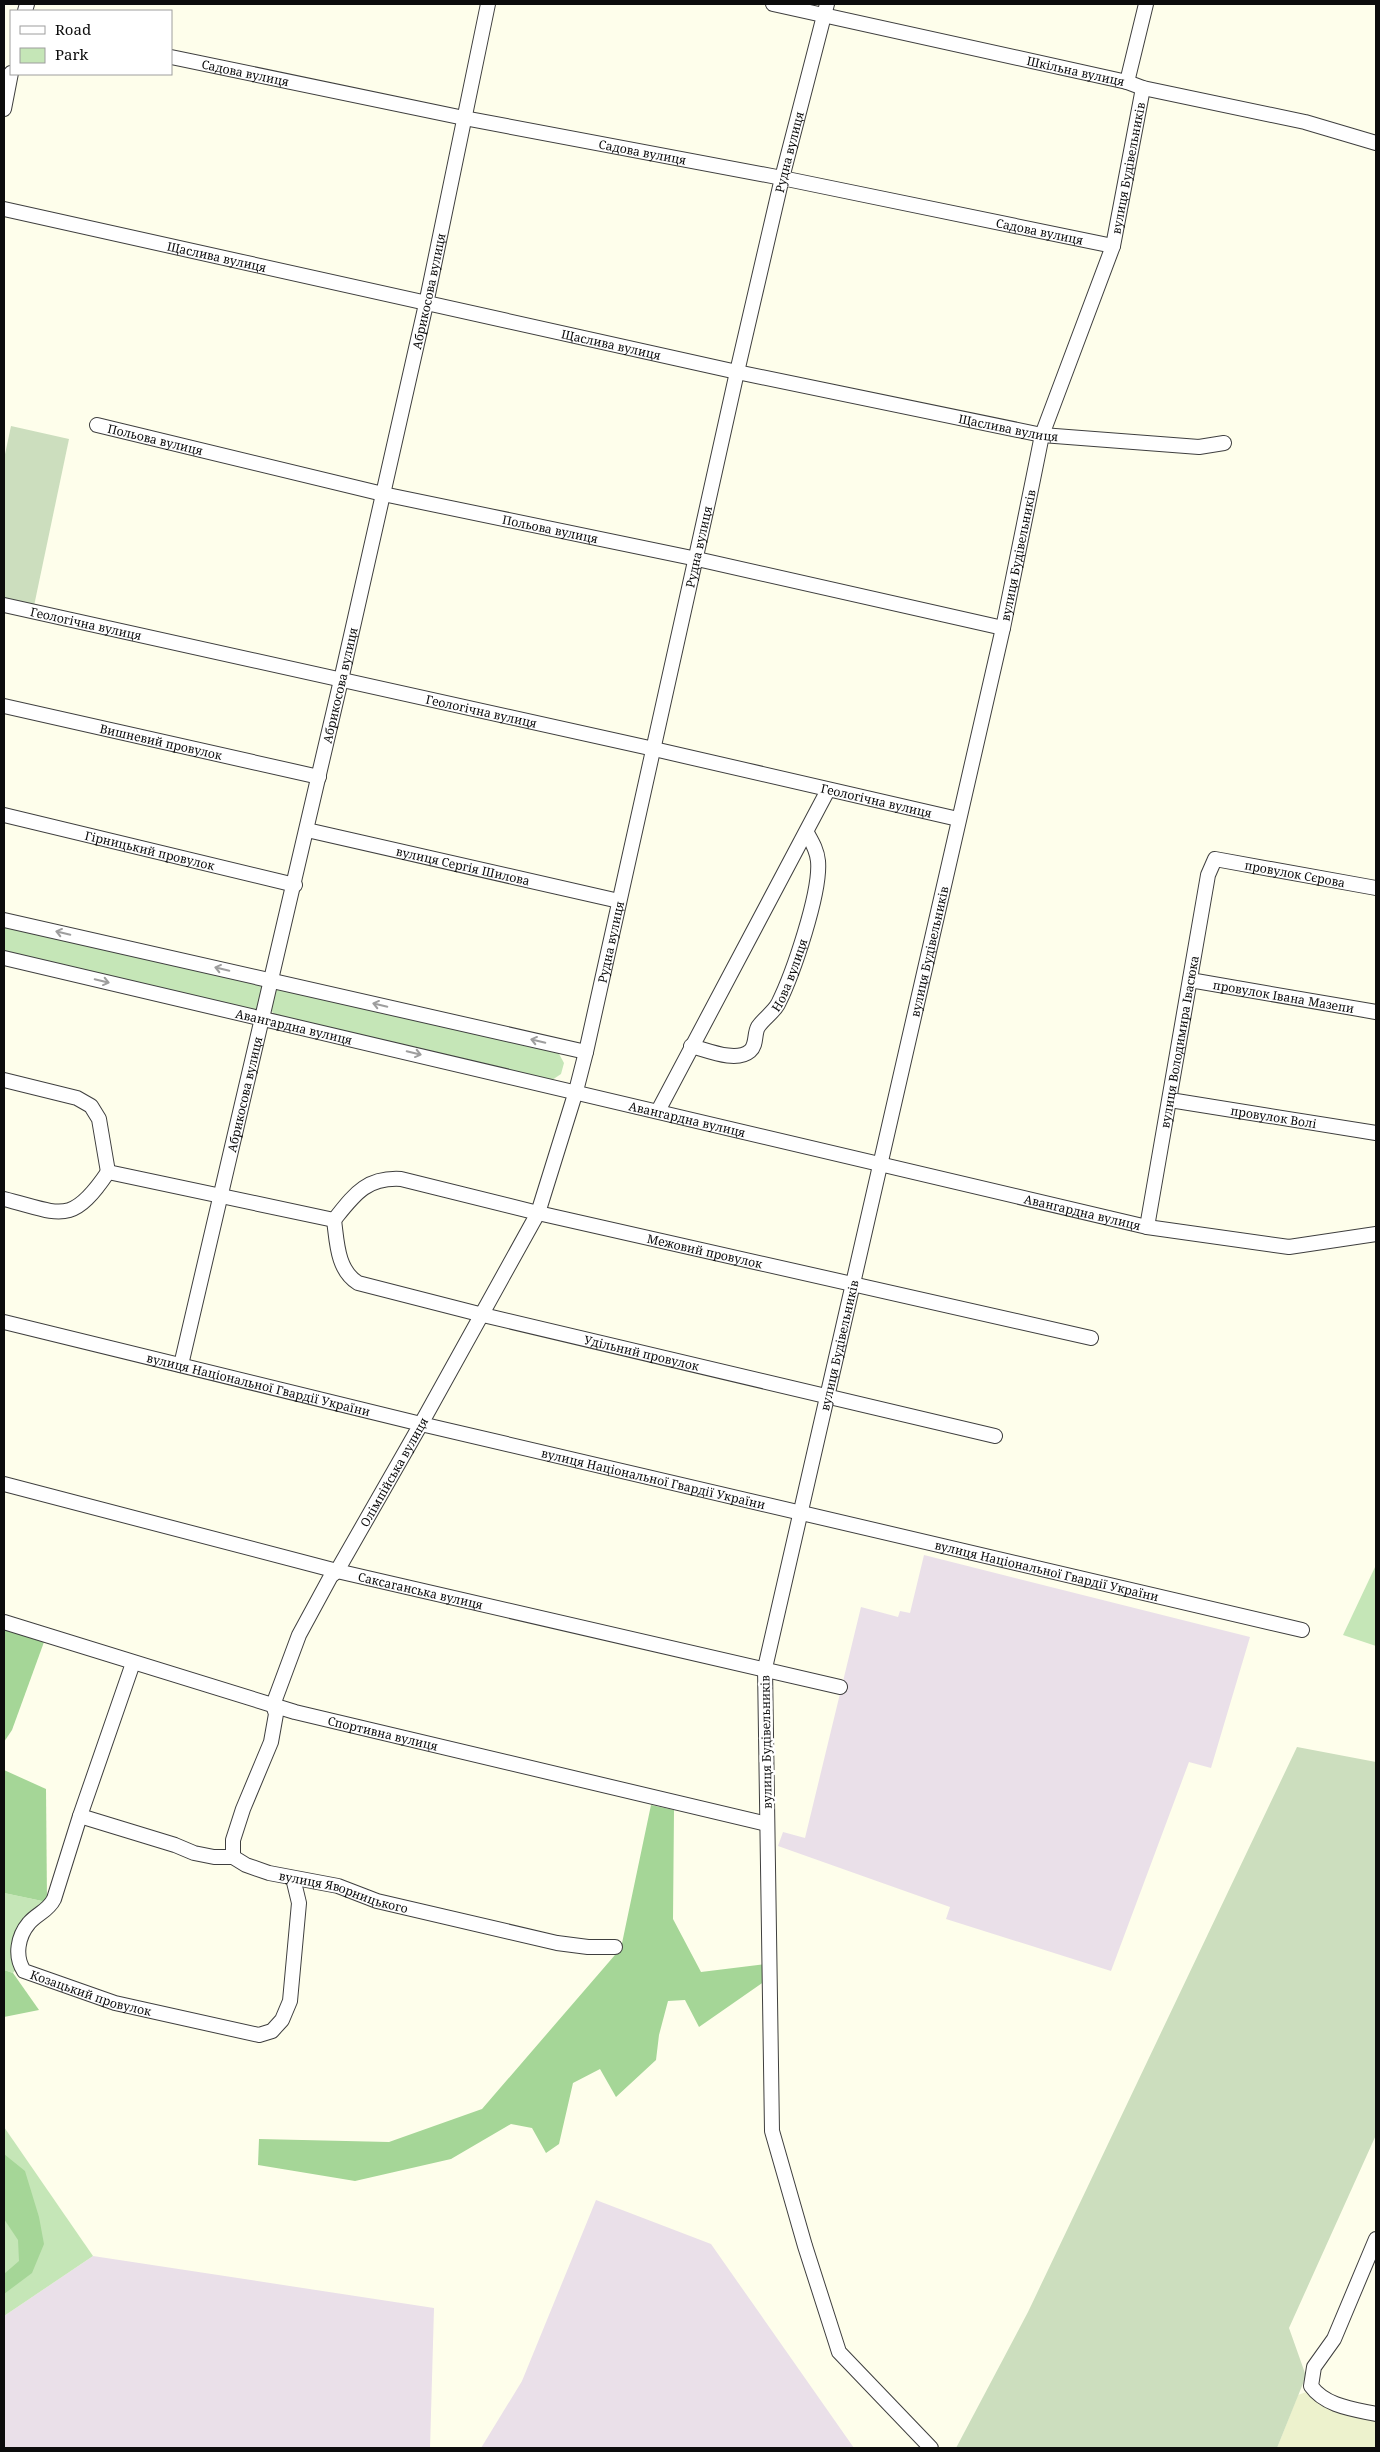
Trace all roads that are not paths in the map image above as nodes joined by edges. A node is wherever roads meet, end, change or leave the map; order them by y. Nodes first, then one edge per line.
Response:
1 (488, 4) edge
2 (773, 4) edge
3 (1146, 4) edge
4 (825, 9) edge
5 (172, 57) edge
6 (10, 75) edge
7 (1127, 82) junction
8 (1143, 88) junction
9 (4, 109) edge
10 (464, 118) junction
11 (1376, 143) edge
12 (782, 178) junction
13 (4, 209) edge
14 (1113, 246) junction
15 (426, 304) junction
16 (737, 372) junction
17 (97, 425) dead end
18 (1042, 435) junction
19 (1224, 443) dead end
20 (383, 494) junction
21 (697, 559) junction
22 (4, 605) edge
23 (1003, 628) junction
24 (342, 680) junction
25 (4, 706) edge
26 (654, 749) junction
27 (319, 777) junction
28 (828, 790) junction
29 (4, 814) edge
30 (958, 819) junction
31 (307, 830) junction
32 (807, 833) junction
33 (1215, 860) joint
34 (295, 884) junction
35 (1376, 888) edge
36 (619, 901) junction
37 (4, 920) edge
38 (4, 958) edge
39 (272, 980) junction
40 (1190, 980) junction
41 (1376, 1012) edge
42 (262, 1019) junction
43 (691, 1046) junction
44 (586, 1052) junction
45 (4, 1080) edge
46 (576, 1091) junction
47 (1170, 1100) junction
48 (658, 1111) junction
49 (1376, 1133) edge
50 (879, 1164) junction
51 (108, 1172) junction
52 (220, 1195) junction
53 (4, 1199) edge
54 (538, 1213) junction
55 (334, 1220) junction
56 (1147, 1227) junction
57 (1376, 1234) edge
58 (852, 1282) junction
59 (482, 1315) junction
60 (4, 1322) edge
61 (1091, 1338) dead end
62 (181, 1365) junction
63 (827, 1396) junction
64 (421, 1424) junction
65 (995, 1436) dead end
66 (4, 1484) edge
67 (799, 1512) junction
68 (337, 1570) junction
69 (4, 1622) edge
70 (1302, 1630) dead end
71 (133, 1663) junction
72 (765, 1668) junction
73 (840, 1687) dead end
74 (273, 1705) junction
75 (80, 1816) junction
76 (767, 1824) junction
77 (233, 1857) junction
78 (293, 1878) junction
79 (615, 1946) dead end
80 (1376, 2239) edge
81 (1376, 2414) edge
82 (931, 2448) edge

1 - 10 street, Абрикосова вулиця
2 - 4 street, Шкільна вулиця
3 - 7 street
4 - 7 street, Шкільна вулиця
4 - 12 street, Рудна вулиця
5 - 10 street, Садова вулиця
6 - 9 street
7 - 8 street, Шкільна вулиця
8 - 11 street, Шкільна вулиця
8 - 14 street, вулиця Будівельників
10 - 12 street, Садова вулиця
10 - 15 street, Абрикосова вулиця
12 - 14 street, Садова вулиця
12 - 16 street, Рудна вулиця
13 - 15 street, Щаслива вулиця
14 - 18 street, вулиця Будівельників
15 - 16 street, Щаслива вулиця
15 - 20 street, Абрикосова вулиця
16 - 18 street, Щаслива вулиця
16 - 21 street, Рудна вулиця
17 - 20 street, Польова вулиця
18 - 19 street, Щаслива вулиця
18 - 23 street, вулиця Будівельників
20 - 21 street, Польова вулиця
20 - 24 street, Абрикосова вулиця
21 - 23 street, Польова вулиця
21 - 26 street, Рудна вулиця
22 - 24 street, Геологічна вулиця
23 - 30 street, вулиця Будівельників
24 - 26 street, Геологічна вулиця
24 - 27 street, Абрикосова вулиця
25 - 27 street, Вишневий провулок
26 - 28 street, Геологічна вулиця
26 - 36 street, Рудна вулиця
27 - 31 street, Абрикосова вулиця
28 - 30 street, Геологічна вулиця
28 - 32 street
29 - 34 street, Гірницький провулок
30 - 50 street, вулиця Будівельників
31 - 34 street, Абрикосова вулиця
31 - 36 street, вулиця Сергія Шилова
32 - 43 street
32 - 43 street, Нова вулиця
33 - 35 street, провулок Сєрова
33 - 40 street, вулиця Володимира Івасюка
34 - 39 street, Абрикосова вулиця
36 - 44 street, Рудна вулиця
39 -> 37 street
38 -> 42 street, Авангардна вулиця
39 - 42 street, Абрикосова вулиця
44 -> 39 street
40 - 41 street, провулок Івана Мазепи
40 - 47 street, вулиця Володимира Івасюка
42 -> 46 street, Авангардна вулиця
42 - 52 street, Абрикосова вулиця
43 - 48 street
44 - 46 street, Рудна вулиця
45 - 51 street
46 - 48 street, Авангардна вулиця
46 - 54 street, Олімпійська вулиця
47 - 49 street, провулок Волі
47 - 56 street, вулиця Володимира Івасюка
48 - 50 street, Авангардна вулиця
50 - 56 street, Авангардна вулиця
50 - 58 street, вулиця Будівельників
51 - 52 street
51 - 53 street
52 - 55 street
52 - 62 street, Абрикосова вулиця
54 - 55 street, Межовий провулок
54 - 58 street, Межовий провулок
54 - 59 street, Олімпійська вулиця
55 - 59 street, Удільний провулок
56 - 57 street, Авангардна вулиця
58 - 61 street, Межовий провулок
58 - 63 street, вулиця Будівельників
59 - 63 street, Удільний провулок
59 - 64 street, Олімпійська вулиця
60 - 62 street, вулиця Національної Гвардії України
62 - 64 street, вулиця Національної Гвардії України
63 - 65 street, Удільний провулок
63 - 67 street, вулиця Будівельників
64 - 67 street, вулиця Національної Гвардії України
64 - 68 street, Олімпійська вулиця
66 - 68 street, Саксаганська вулиця
67 - 70 street, вулиця Національної Гвардії України
67 - 72 street, вулиця Будівельників
68 - 72 street, Саксаганська вулиця
68 - 74 street, Олімпійська вулиця
69 - 71 street, Спортивна вулиця
71 - 74 street, Спортивна вулиця
71 - 75 street, Козацький провулок
72 - 73 street, Саксаганська вулиця
72 - 76 street, вулиця Будівельників
74 - 76 street, Спортивна вулиця
74 - 77 street, Олімпійська вулиця
75 - 77 street, вулиця Яворницького
75 - 78 street, Козацький провулок
76 - 82 street, вулиця Будівельників
77 - 78 street, вулиця Яворницького
78 - 79 street, вулиця Яворницького
80 - 81 street

